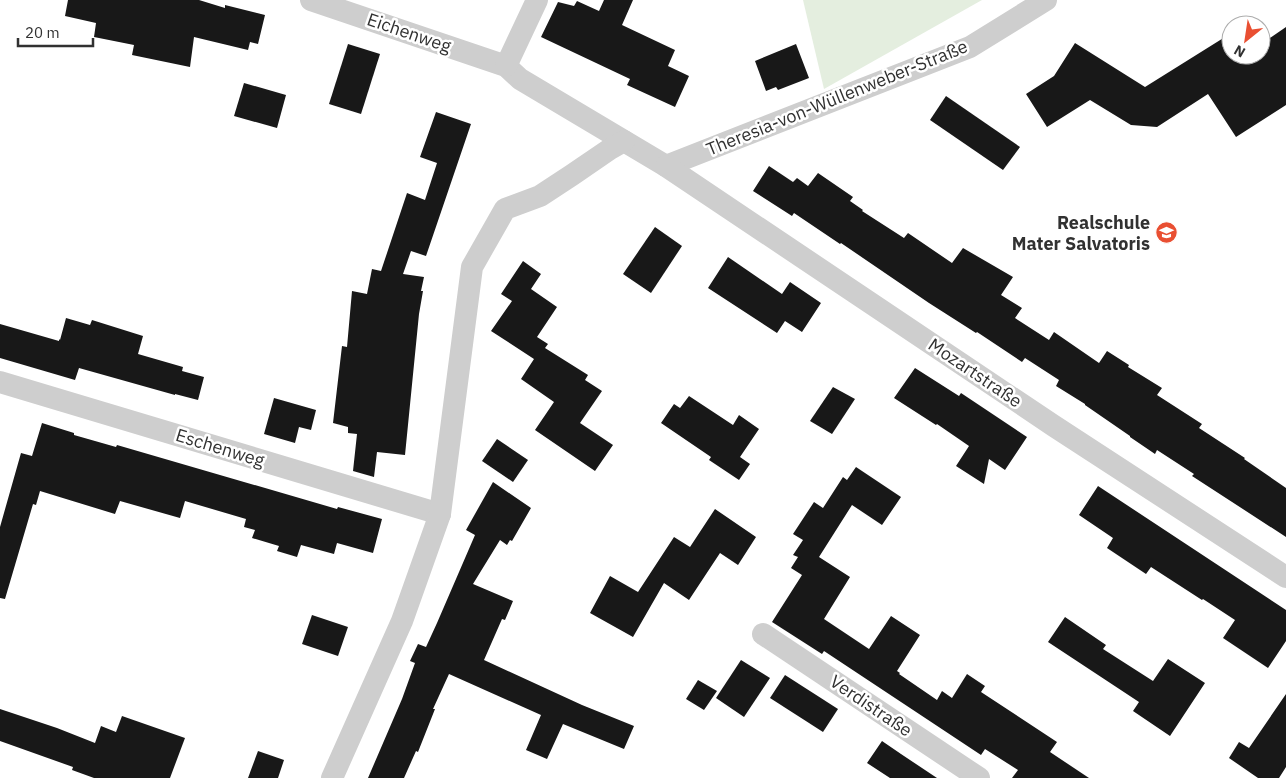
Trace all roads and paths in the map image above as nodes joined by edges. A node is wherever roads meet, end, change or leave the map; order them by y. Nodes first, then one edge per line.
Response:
1 (311, 0) edge
2 (537, 0) edge
3 (1046, 0) edge
4 (506, 66) junction
5 (624, 141) junction
6 (666, 166) junction
7 (0, 382) edge
8 (440, 514) junction
9 (1286, 577) edge
10 (763, 634) dead end
11 (332, 778) edge
12 (979, 778) edge

1 - 4 street, Eichenweg
2 - 4 street
3 - 6 street, Theresia-von-Wüllenweber-Straße
4 - 5 street
5 - 6 street
5 - 8 street
6 - 9 street, Mozartstraße
7 - 8 street, Eschenweg
8 - 11 street
10 - 12 street, Verdistraße

